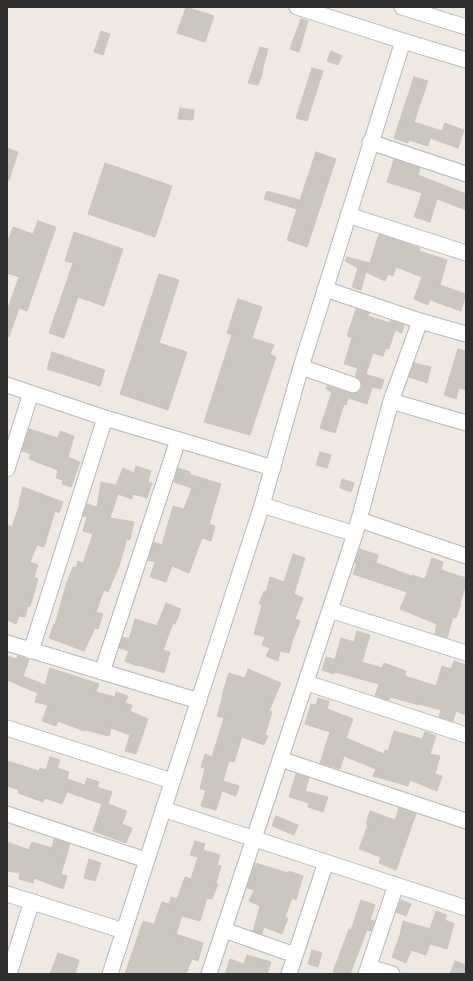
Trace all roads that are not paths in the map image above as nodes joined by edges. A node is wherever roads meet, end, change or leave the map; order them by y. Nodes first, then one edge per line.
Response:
1 (297, 7) edge
2 (409, 8) edge
3 (466, 27) edge
4 (403, 41) junction
5 (466, 60) edge
6 (370, 142) junction
7 (466, 174) edge
8 (348, 215) junction
9 (466, 253) edge
10 (325, 289) junction
11 (420, 321) junction
12 (466, 334) edge
13 (301, 367) junction
14 (7, 385) edge
15 (353, 385) dead end
16 (31, 393) junction
17 (391, 401) junction
18 (106, 418) junction
19 (466, 423) edge
20 (178, 440) junction
21 (273, 468) junction
22 (7, 469) edge
23 (262, 505) junction
24 (358, 527) junction
25 (466, 556) edge
26 (330, 610) junction
27 (7, 643) edge
28 (32, 651) junction
29 (466, 653) edge
30 (102, 672) junction
31 (307, 683) junction
32 (199, 701) junction
33 (7, 728) edge
34 (466, 735) edge
35 (280, 759) junction
36 (172, 781) junction
37 (163, 809) junction
38 (7, 814) edge
39 (466, 821) edge
40 (254, 839) junction
41 (146, 860) junction
42 (326, 862) junction
43 (396, 885) junction
44 (7, 894) edge
45 (32, 901) junction
46 (466, 908) edge
47 (224, 930) junction
48 (124, 931) junction
49 (295, 955) junction
50 (368, 970) edge
51 (9, 974) edge
52 (110, 974) edge
53 (209, 974) edge
54 (289, 974) edge
55 (392, 974) edge

1 - 4 street
2 - 3 street
4 - 5 street
4 - 6 street
6 - 7 street
6 - 8 street
8 - 9 street
8 - 10 street
10 - 11 street
10 - 13 street
11 - 12 street
11 - 17 street
13 - 15 street
13 - 21 street
14 - 16 street
16 - 18 street
16 - 22 street
17 - 19 street
17 - 24 street
18 - 20 street
18 - 28 street
20 - 21 street
20 - 30 street
21 - 23 street
23 - 24 street
23 - 32 street
24 - 25 street
24 - 26 street
26 - 29 street
26 - 31 street
27 - 28 street
28 - 30 street
30 - 32 street
31 - 34 street
31 - 35 street
32 - 36 street
33 - 36 street
35 - 39 street
35 - 40 street
36 - 37 street
37 - 40 street
37 - 41 street
38 - 41 street
40 - 42 street
40 - 47 street
41 - 48 street
42 - 43 street
42 - 49 street
43 - 46 street
43 - 50 street
44 - 45 street
45 - 48 street
45 - 51 street
47 - 49 street
47 - 53 street
48 - 52 street
49 - 54 street
50 - 55 street

